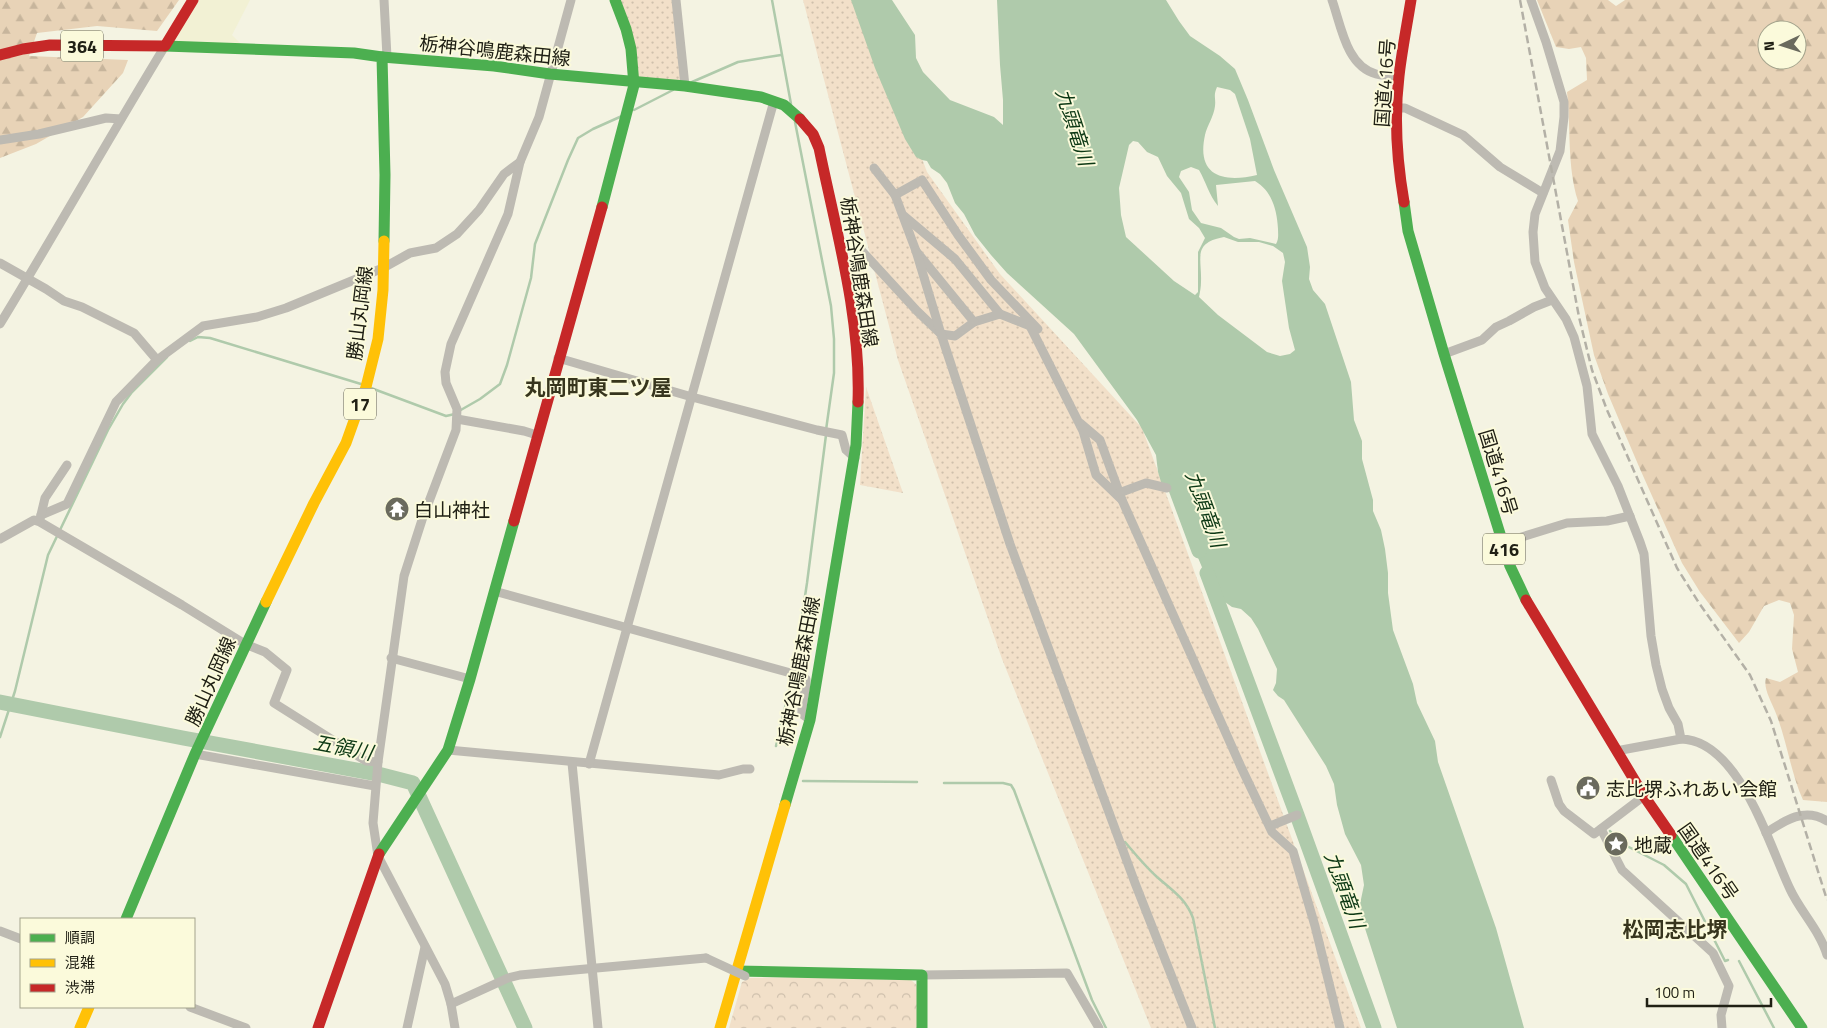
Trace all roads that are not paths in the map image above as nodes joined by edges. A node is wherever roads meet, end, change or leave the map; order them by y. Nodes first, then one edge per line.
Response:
1 (193, 0) edge
2 (384, 0) edge
3 (571, 0) edge
4 (615, 0) edge
5 (676, 0) edge
6 (1332, 0) edge
7 (1411, 0) edge
8 (1531, 0) edge
9 (165, 46) junction
10 (0, 55) edge
11 (384, 57) junction
12 (550, 74) junction
13 (1399, 76) junction
14 (634, 82) junction
15 (684, 86) junction
16 (779, 103) junction
17 (1397, 108) junction
18 (121, 119) junction
19 (0, 140) edge
20 (520, 162) junction
21 (874, 168) dead end
22 (1543, 193) junction
23 (895, 195) junction
24 (903, 215) junction
25 (861, 250) dead end
26 (916, 251) junction
27 (0, 263) edge
28 (384, 268) junction
29 (28, 278) junction
30 (1552, 300) junction
31 (1000, 314) junction
32 (974, 322) junction
33 (0, 324) edge
34 (1030, 326) junction
35 (941, 334) junction
36 (1444, 354) junction
37 (558, 358) junction
38 (157, 360) junction
39 (692, 397) junction
40 (457, 419) junction
41 (1080, 423) junction
42 (537, 435) junction
43 (855, 458) junction
44 (67, 465) dead end
45 (1167, 488) dead end
46 (1120, 497) junction
47 (1630, 516) junction
48 (40, 519) junction
49 (0, 539) edge
50 (1502, 543) junction
51 (494, 591) junction
52 (627, 629) junction
53 (245, 644) junction
54 (391, 658) junction
55 (470, 679) junction
56 (810, 720) junction
57 (1681, 739) junction
58 (448, 750) junction
59 (1616, 751) junction
60 (195, 754) junction
61 (378, 762) junction
62 (572, 763) junction
63 (590, 764) junction
64 (750, 768) dead end
65 (1551, 780) dead end
66 (375, 786) junction
67 (1644, 796) junction
68 (1297, 815) dead end
69 (1827, 821) edge
70 (1270, 826) junction
71 (1601, 829) junction
72 (1766, 833) junction
73 (378, 856) junction
74 (126, 918) edge
75 (0, 931) edge
76 (20, 939) edge
77 (425, 947) junction
78 (1827, 955) edge
79 (593, 968) junction
80 (741, 974) junction
81 (922, 975) junction
82 (451, 1004) junction
83 (89, 1008) edge
84 (193, 1008) edge
85 (80, 1028) edge
86 (246, 1028) edge
87 (318, 1028) edge
88 (407, 1028) edge
89 (455, 1028) edge
90 (598, 1028) edge
91 (720, 1028) edge
92 (922, 1028) edge
93 (1099, 1028) edge
94 (1192, 1028) edge
95 (1340, 1028) edge
96 (1722, 1028) edge
97 (1802, 1028) edge

1 - 9 main road
2 - 11 street
3 - 12 street
4 - 14 main road
5 - 15 street
6 - 13 street
7 - 13 main road, 国道416号 / 416
8 - 22 street
9 - 10 main road, 364
9 - 11 main road
9 - 18 street
11 - 12 main road, 栃神谷鳴鹿森田線
11 - 28 main road, 勝山丸岡線 / 17
12 - 14 main road, 栃神谷鳴鹿森田線
12 - 20 street
13 - 17 main road, 国道416号 / 416
14 - 15 main road, 栃神谷鳴鹿森田線
14 - 37 main road
15 - 16 main road, 栃神谷鳴鹿森田線
16 - 39 street
16 - 43 main road, 栃神谷鳴鹿森田線
17 - 22 street
17 - 36 main road, 国道416号 / 416
18 - 19 street
18 - 29 street
20 - 28 street
20 - 40 street
21 - 23 street
22 - 30 street
23 - 24 street
23 - 34 street
24 - 26 street
24 - 31 street
25 - 35 street
26 - 32 street
26 - 35 street
27 - 29 street
28 - 38 street
28 - 53 main road, 勝山丸岡線 / 17
29 - 33 street
29 - 38 street
30 - 36 street
30 - 47 street
31 - 32 street
31 - 34 street
32 - 35 street
34 - 41 street
35 - 94 street
36 - 50 main road, 国道416号 / 416
37 - 39 street
37 - 42 main road
38 - 48 street
39 - 43 street
39 - 52 street
40 - 42 street
40 - 54 street
41 - 46 street
41 - 46 street
42 - 51 main road
43 - 56 main road, 栃神谷鳴鹿森田線
44 - 48 street
45 - 46 street
46 - 70 street
47 - 50 street
47 - 57 street
48 - 49 street
48 - 53 street
50 - 59 main road, 国道416号 / 416
51 - 52 street
51 - 55 main road
52 - 56 street
52 - 63 street
53 - 60 main road, 勝山丸岡線 / 17
53 - 61 street
54 - 55 street
54 - 61 street
55 - 58 main road
56 - 80 main road, 栃神谷鳴鹿森田線
57 - 59 street
57 - 72 street
58 - 62 street
58 - 73 main road
59 - 67 main road, 国道416号 / 416
60 - 66 street
60 - 74 main road, 勝山丸岡線 / 17
61 - 66 street
62 - 63 street
62 - 79 street
63 - 64 street
65 - 71 street
66 - 73 street
67 - 71 street
67 - 97 main road, 国道416号 / 416
68 - 70 street
69 - 72 street
70 - 95 street
71 - 96 street
72 - 78 street
73 - 77 street
73 - 87 main road
75 - 76 street
77 - 82 street
77 - 88 street
79 - 80 street, bridge
79 - 82 street
79 - 90 street
80 - 81 main road
80 - 91 main road, 栃神谷鳴鹿森田線
81 - 92 main road
81 - 93 street
82 - 89 street
83 - 85 main road
84 - 86 street

